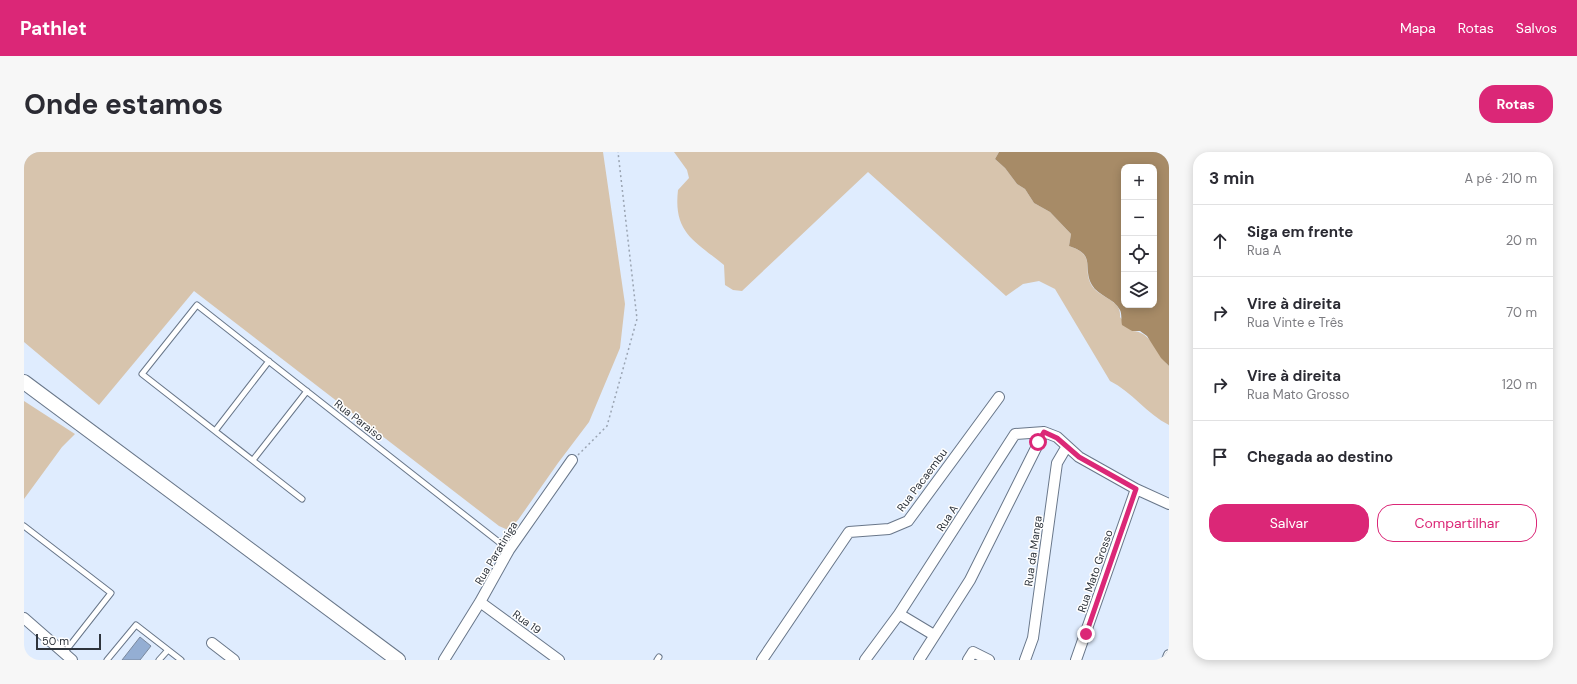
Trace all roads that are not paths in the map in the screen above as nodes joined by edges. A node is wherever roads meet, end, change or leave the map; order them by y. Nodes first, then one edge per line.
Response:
1 (269, 361) junction
2 (24, 382) edge
3 (307, 391) junction
4 (999, 398) dead end
5 (215, 431) junction
6 (1044, 432) junction
7 (1067, 446) junction
8 (253, 460) junction
9 (572, 460) road end
10 (1136, 489) junction
11 (302, 499) dead end
12 (1169, 504) edge
13 (24, 526) edge
14 (509, 550) junction
15 (480, 602) junction
16 (899, 614) junction
17 (24, 618) edge
18 (934, 635) junction
19 (212, 643) dead end
20 (168, 650) junction
21 (64, 653) junction
22 (1169, 655) edge
23 (971, 656) edge
24 (72, 660) edge
25 (107, 660) edge
26 (159, 660) edge
27 (181, 660) edge
28 (234, 660) edge
29 (398, 660) edge
30 (444, 660) edge
31 (558, 660) edge
32 (762, 660) edge
33 (865, 660) edge
34 (919, 660) edge
35 (989, 660) edge
36 (1025, 660) edge
37 (1076, 660) edge
38 (1168, 660) edge

1 - 3 lane, Rua Paraiso
1 - 5 lane
1 - 5 lane, Rua Paraiso
2 - 29 street
3 - 8 lane
3 - 14 lane, Rua Paraiso
4 - 32 street, Rua Pacaembu
5 - 8 lane
6 - 7 street
6 - 16 street, Rua A
6 - 18 street
7 - 10 street
7 - 36 street, Rua da Manga
8 - 11 lane
9 - 14 street, Rua Paratiniga
10 - 12 street
10 - 37 street, Rua Mato Grosso
13 - 21 lane
14 - 15 street, Rua Paratiniga
15 - 30 street, Rua Paratiniga
15 - 31 street, Rua 19
16 - 18 street
16 - 33 street, Rua A
17 - 21 street
18 - 34 street
19 - 28 street
20 - 25 lane
20 - 26 lane
20 - 27 lane
21 - 24 street
22 - 38 street
23 - 35 street

